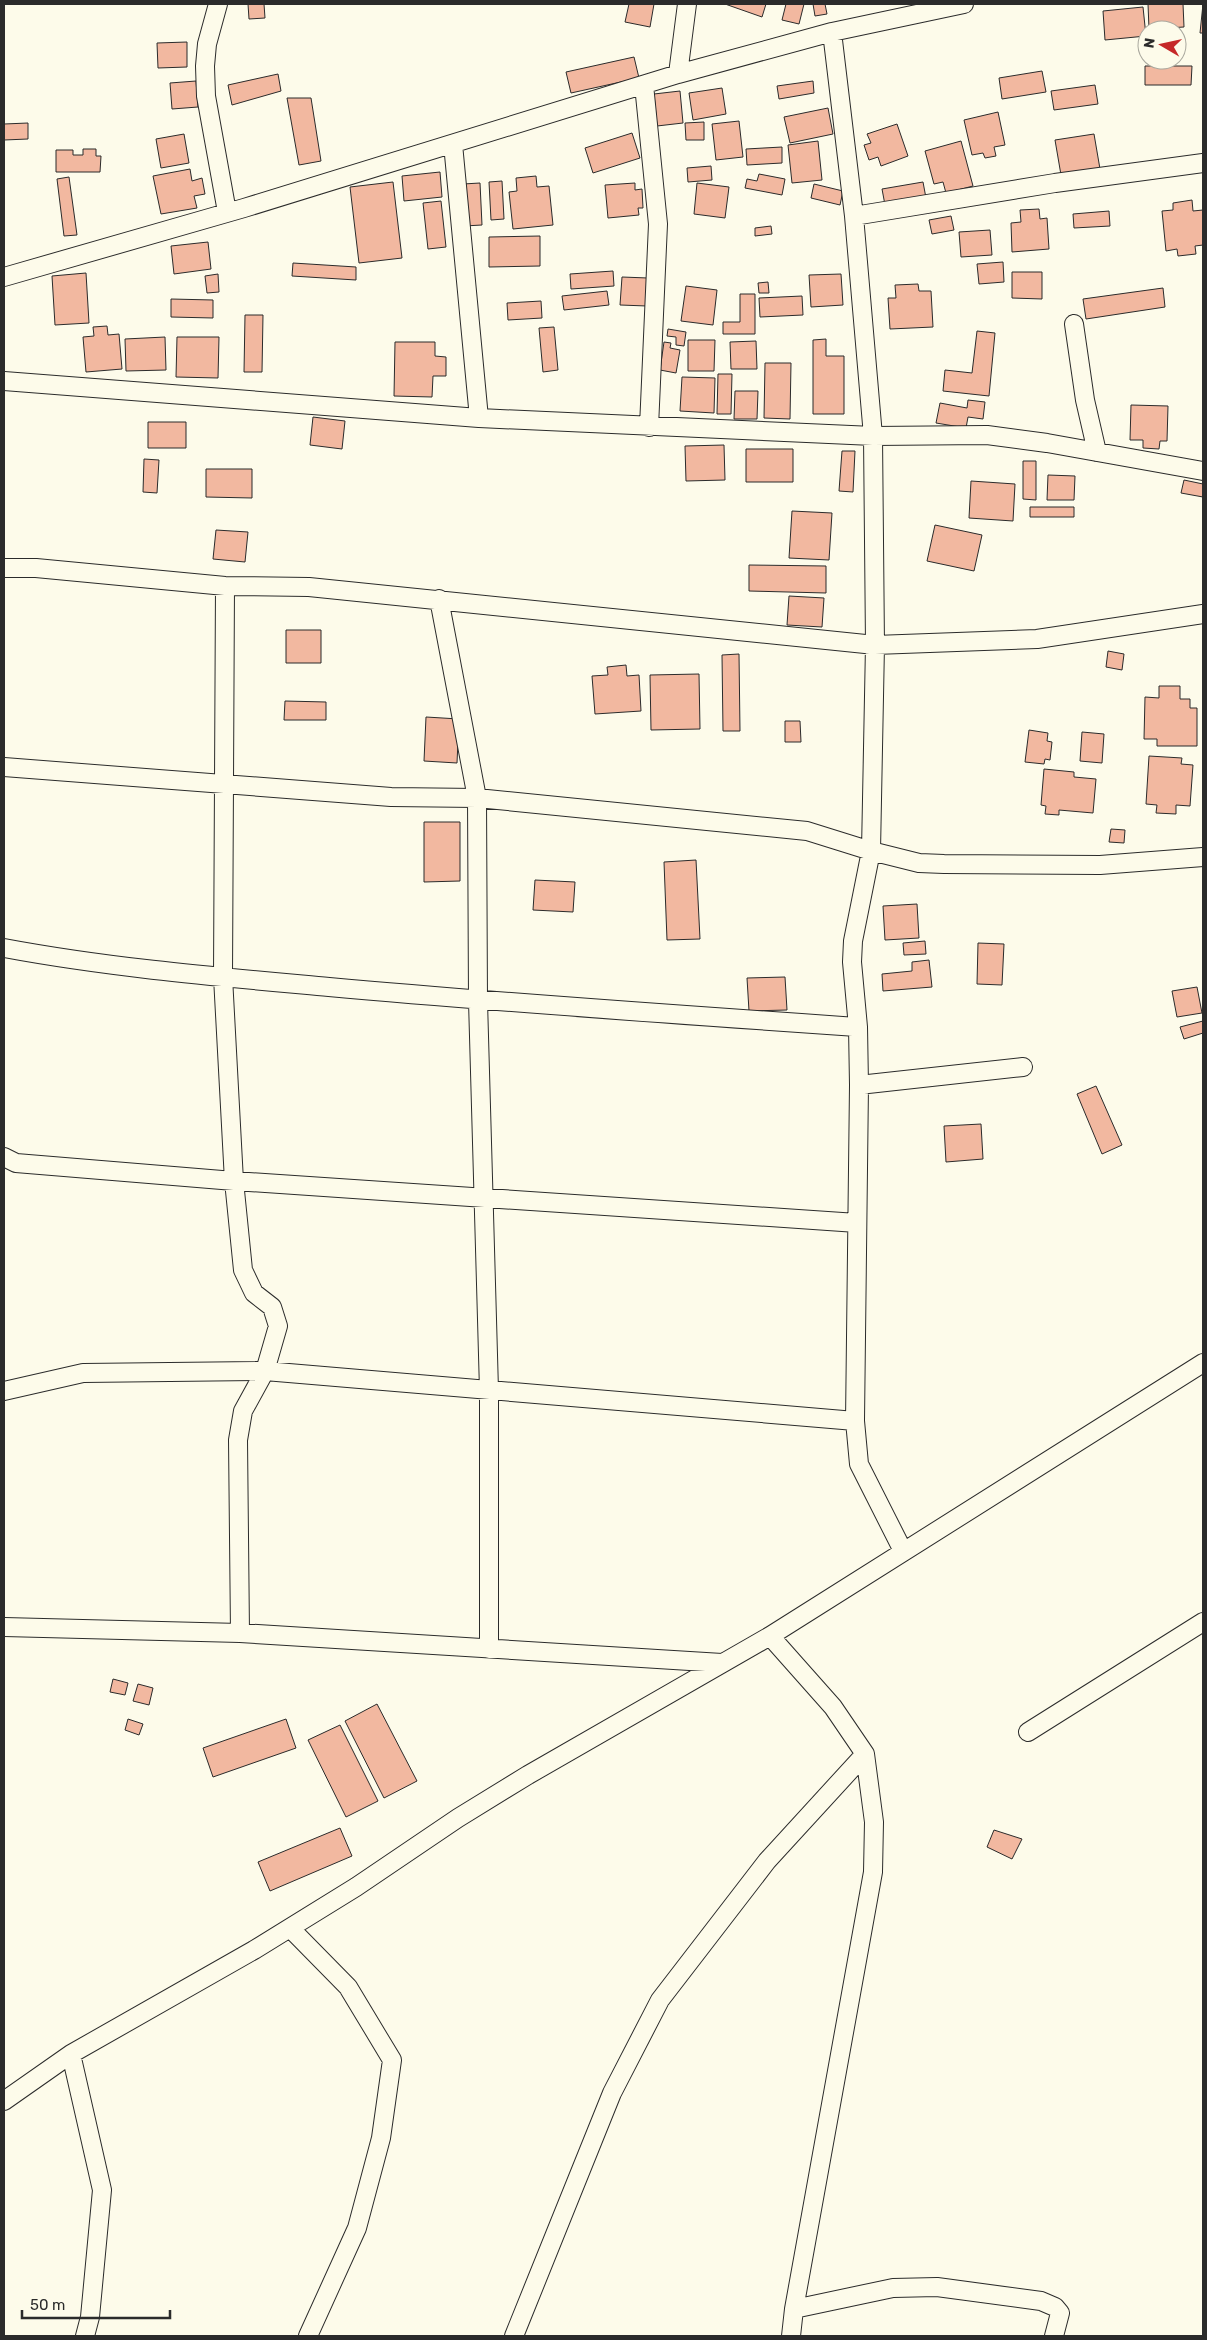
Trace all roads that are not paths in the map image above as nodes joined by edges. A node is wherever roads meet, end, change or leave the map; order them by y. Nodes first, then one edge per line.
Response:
1 (218, 4) edge
2 (687, 4) edge
3 (964, 4) edge
4 (832, 32) junction
5 (678, 74) junction
6 (644, 85) junction
7 (453, 144) junction
8 (1203, 163) edge
9 (227, 212) junction
10 (854, 216) junction
11 (4, 277) edge
12 (1074, 324) dead end
13 (4, 380) edge
14 (479, 418) junction
15 (649, 427) junction
16 (873, 436) junction
17 (1096, 452) junction
18 (1203, 471) edge
19 (4, 568) edge
20 (225, 586) junction
21 (439, 599) junction
22 (1203, 614) edge
23 (875, 645) junction
24 (4, 767) edge
25 (225, 785) junction
26 (477, 798) junction
27 (871, 851) junction
28 (1203, 856) edge
29 (4, 948) edge
30 (224, 977) junction
31 (478, 1001) junction
32 (858, 1027) junction
33 (1023, 1067) dead end
34 (859, 1085) junction
35 (4, 1158) edge
36 (234, 1181) junction
37 (484, 1198) junction
38 (857, 1223) junction
39 (1203, 1363) edge
40 (265, 1372) junction
41 (489, 1390) junction
42 (4, 1391) edge
43 (855, 1421) junction
44 (903, 1551) junction
45 (1203, 1622) edge
46 (4, 1627) edge
47 (240, 1633) junction
48 (770, 1636) junction
49 (489, 1648) junction
50 (722, 1664) junction
51 (1028, 1732) dead end
52 (866, 1754) junction
53 (290, 1928) junction
54 (71, 2054) junction
55 (4, 2101) edge
56 (794, 2309) junction
57 (85, 2336) edge
58 (308, 2336) edge
59 (514, 2336) edge
60 (791, 2336) edge
61 (1054, 2336) edge

1 - 9 street
2 - 5 street
3 - 4 street
4 - 5 street
4 - 10 street
5 - 6 street
6 - 7 street
6 - 15 street
7 - 9 street
7 - 14 street
8 - 10 street
9 - 11 street
10 - 16 street
12 - 17 street
13 - 14 street
14 - 15 street
15 - 16 street
16 - 17 street
16 - 23 street
17 - 18 street
19 - 20 street
20 - 21 street
20 - 25 street
21 - 23 street
21 - 26 street
22 - 23 street
23 - 27 street
24 - 25 street
25 - 26 street
25 - 30 street
26 - 27 street
26 - 31 street
27 - 28 street
27 - 32 street
29 - 30 street
30 - 31 street
30 - 36 street
31 - 32 street
31 - 37 street
32 - 34 street
33 - 34 street
34 - 38 street
35 - 36 street
36 - 37 street
36 - 40 street
37 - 38 street
37 - 41 street
38 - 43 street
39 - 44 street
40 - 41 street
40 - 42 street
40 - 47 street
41 - 43 street
41 - 49 street
43 - 44 street
44 - 48 street
45 - 51 street
46 - 47 street
47 - 49 street
48 - 50 street
48 - 52 street
49 - 50 street
50 - 53 street
52 - 56 street
52 - 59 street
53 - 54 street
53 - 58 street
54 - 55 street
54 - 57 street
56 - 60 street
56 - 61 street

